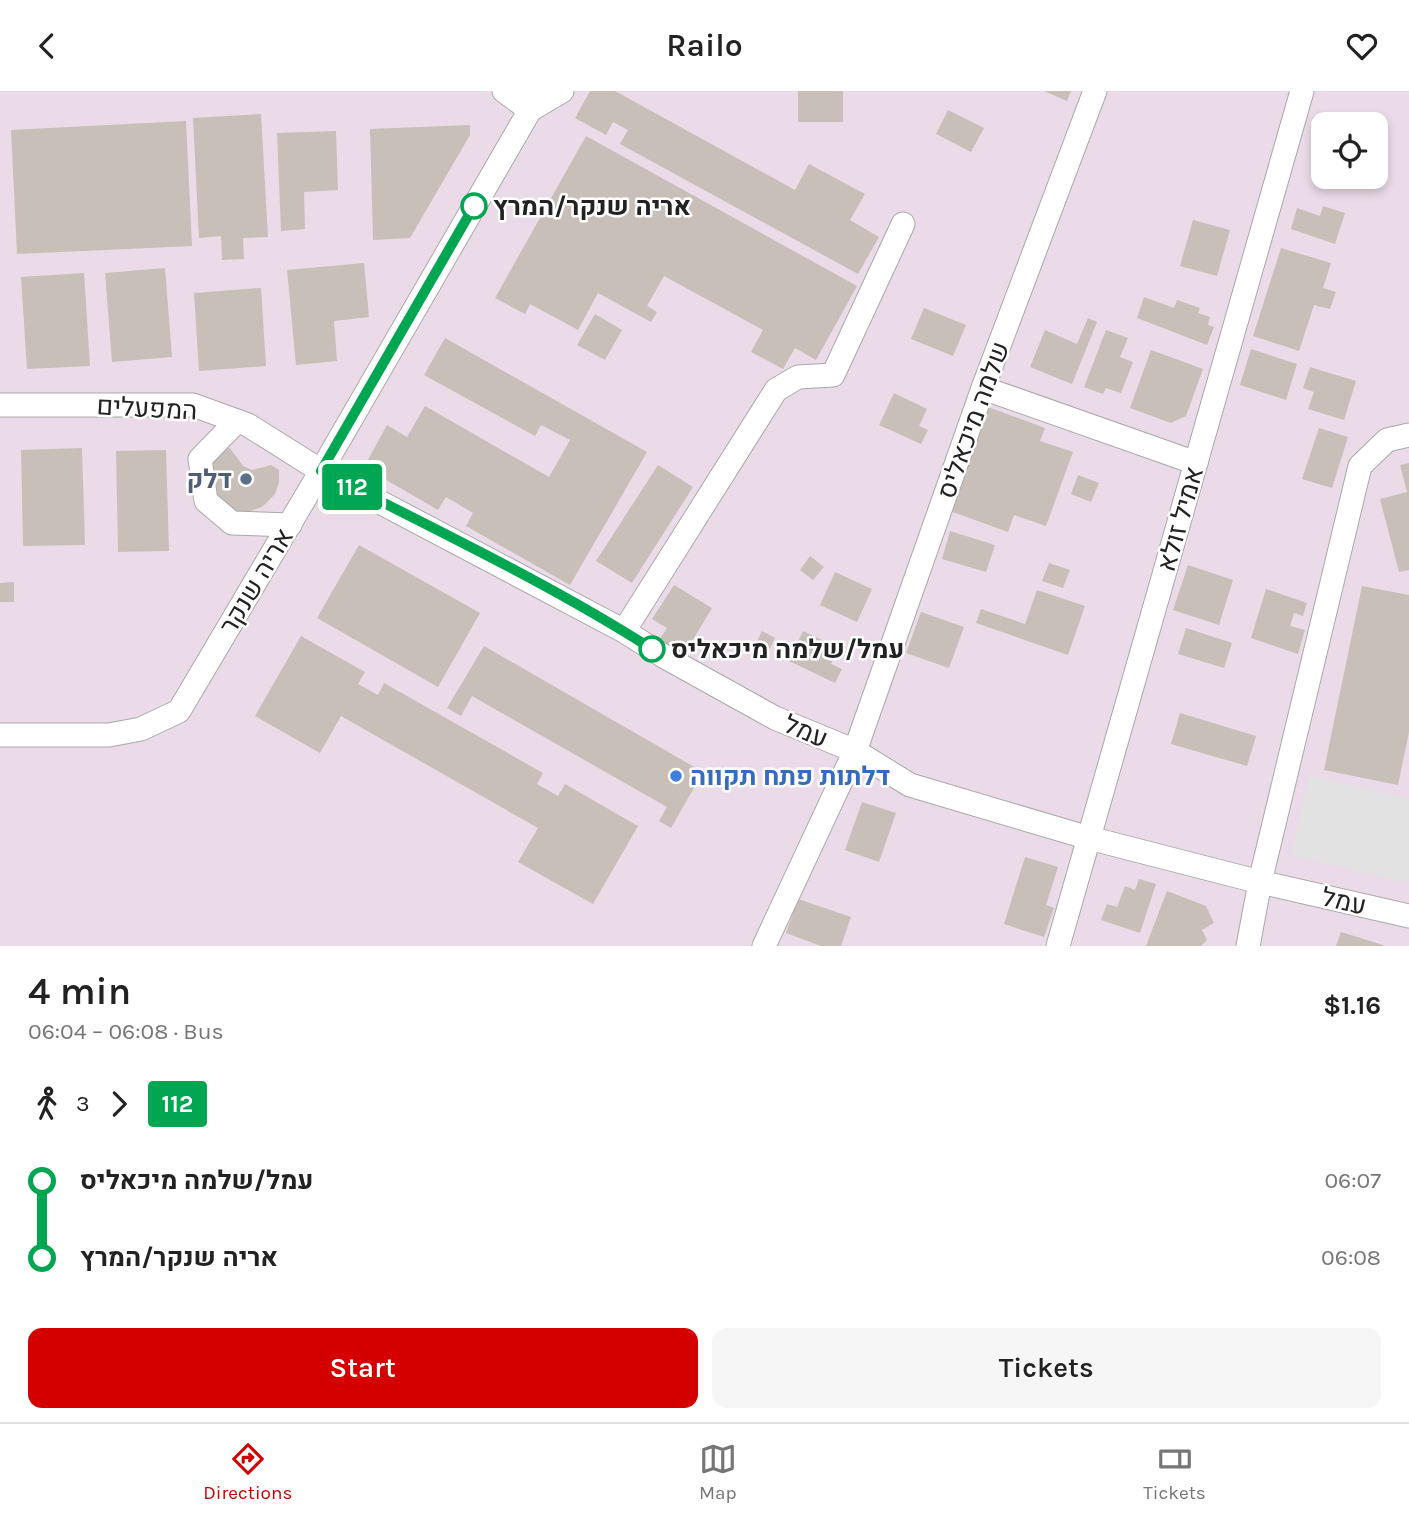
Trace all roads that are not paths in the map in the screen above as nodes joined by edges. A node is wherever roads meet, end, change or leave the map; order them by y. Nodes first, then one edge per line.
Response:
1 (504, 91) edge
2 (562, 91) edge
3 (1095, 91) edge
4 (1301, 91) edge
5 (533, 100) edge
6 (903, 223) dead end
7 (984, 388) junction
8 (0, 405) edge
9 (237, 421) junction
10 (1409, 435) edge
11 (1196, 463) junction
12 (321, 471) junction
13 (289, 525) junction
14 (624, 631) junction
15 (0, 735) edge
16 (855, 751) junction
17 (1089, 838) junction
18 (1260, 882) junction
19 (1409, 916) edge
20 (764, 946) edge
21 (1058, 946) edge
22 (1248, 946) edge

1 - 5 street
2 - 5 street, אריה שנקר
3 - 7 street, שלמה מיכאליס
4 - 11 street, אמיל זולא
5 - 12 street, אריה שנקר
6 - 14 street
7 - 11 street
7 - 16 street, שלמה מיכאליס
8 - 9 street, המפעלים
9 - 12 street, המפעלים
9 - 13 street
10 - 18 street
11 - 17 street, אמיל זולא
12 - 13 street, אריה שנקר
12 - 14 street, עמל
13 - 15 street, אריה שנקר
14 - 16 street, עמל
16 - 17 street, עמל
16 - 20 street, שלמה מיכאליס
17 - 18 street, עמל
17 - 21 street, אמיל זולא
18 - 19 street, עמל
18 - 22 street

